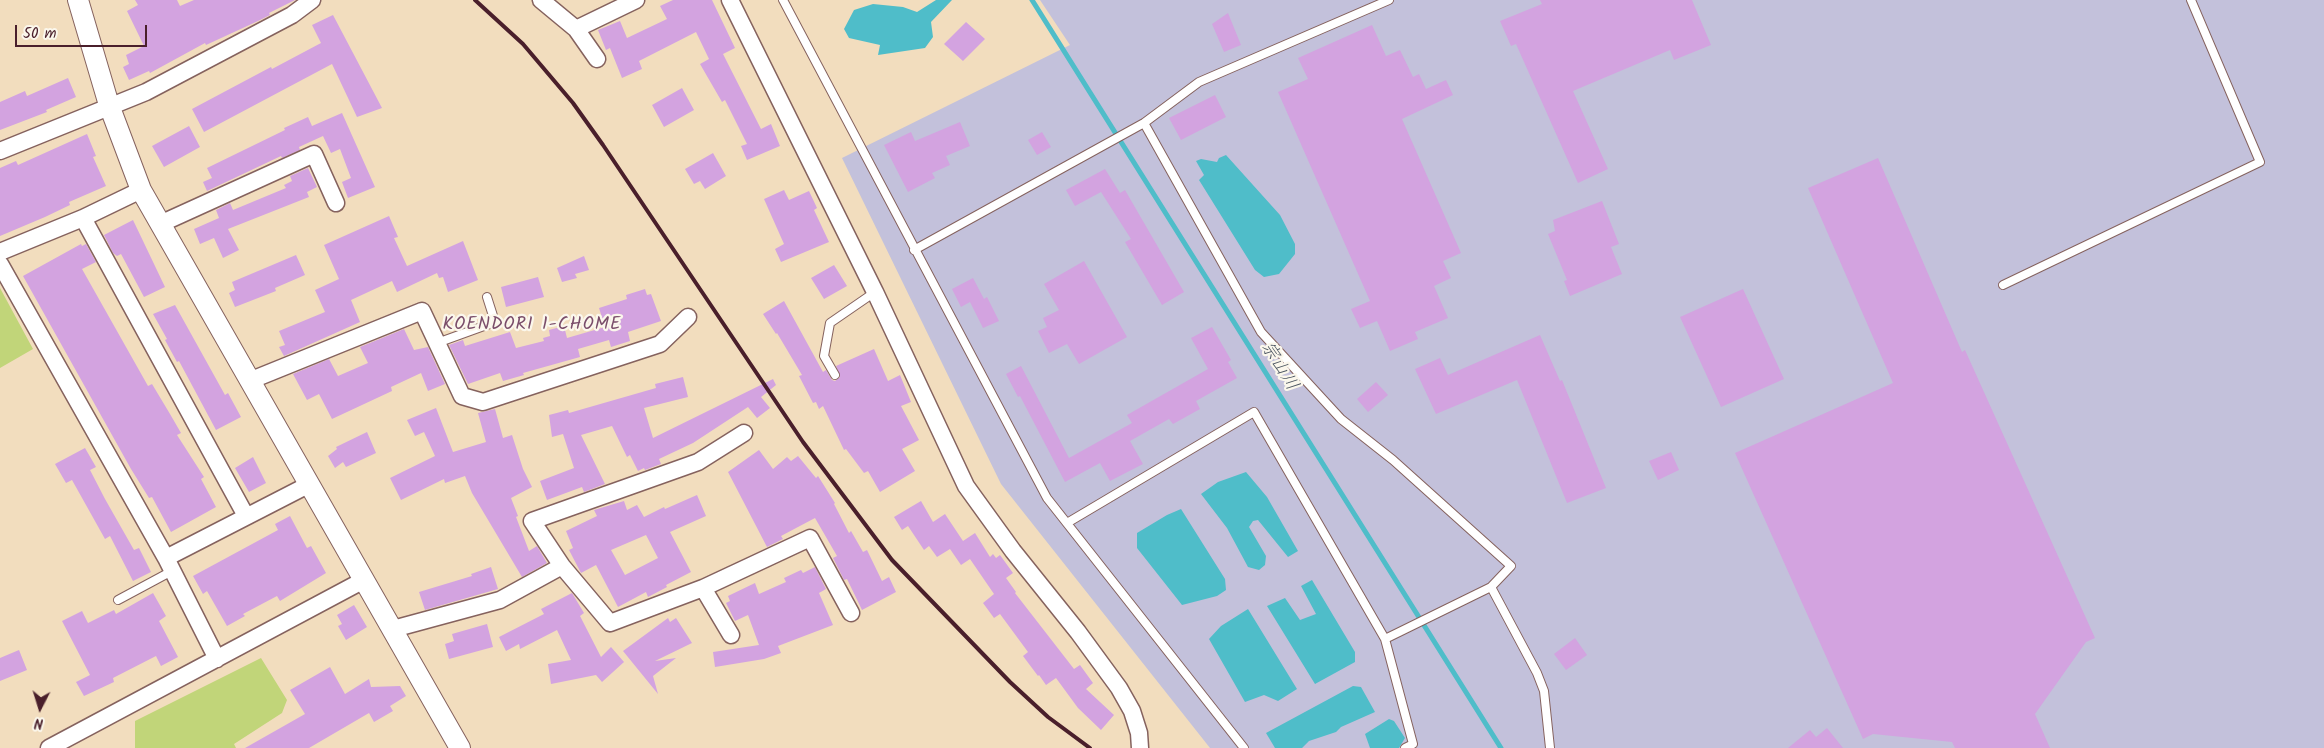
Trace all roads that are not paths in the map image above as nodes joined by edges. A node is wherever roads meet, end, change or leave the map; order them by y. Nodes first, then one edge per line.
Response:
1 (78, 0) edge
2 (312, 0) edge
3 (541, 0) edge
4 (636, 0) edge
5 (730, 0) edge
6 (783, 0) edge
7 (1389, 0) edge
8 (2191, 0) edge
9 (576, 29) junction
10 (597, 59) dead end
11 (109, 105) junction
12 (1144, 123) junction
13 (0, 151) edge
14 (141, 190) junction
15 (336, 203) dead end
16 (83, 218) junction
17 (160, 224) junction
18 (914, 250) junction
19 (0, 252) edge
20 (0, 264) edge
21 (2003, 285) dead end
22 (875, 292) junction
23 (487, 297) dead end
24 (688, 317) dead end
25 (436, 343) junction
26 (835, 375) dead end
27 (249, 381) junction
28 (744, 433) dead end
29 (310, 484) junction
30 (246, 516) junction
31 (1067, 523) junction
32 (169, 565) junction
33 (562, 566) junction
34 (364, 580) junction
35 (1491, 587) junction
36 (703, 588) junction
37 (118, 600) dead end
38 (851, 614) dead end
39 (393, 629) junction
40 (731, 634) dead end
41 (1385, 639) junction
42 (217, 659) junction
43 (49, 748) edge
44 (460, 748) edge
45 (1140, 748) edge
46 (1244, 748) edge
47 (1405, 748) edge
48 (1550, 748) edge

1 - 11 street
2 - 11 street
3 - 9 street
4 - 9 street
5 - 22 street
6 - 18 lane
7 - 12 lane
8 - 21 lane
9 - 10 street
11 - 13 street
11 - 14 street
12 - 18 lane
12 - 35 lane
14 - 16 street
14 - 17 street
15 - 17 street
16 - 19 street
16 - 30 street
17 - 27 street
18 - 31 lane
20 - 32 street
22 - 26 lane
22 - 45 street
23 - 25 lane
24 - 25 street
25 - 27 street
27 - 29 street
28 - 33 street
29 - 30 street
29 - 34 street
30 - 32 street
31 - 41 lane
31 - 46 lane
32 - 37 lane
32 - 42 street
33 - 36 street
33 - 39 street
34 - 39 street
34 - 42 street
35 - 41 lane
35 - 48 lane
36 - 38 street
36 - 40 street
39 - 44 street
41 - 47 lane
42 - 43 street

